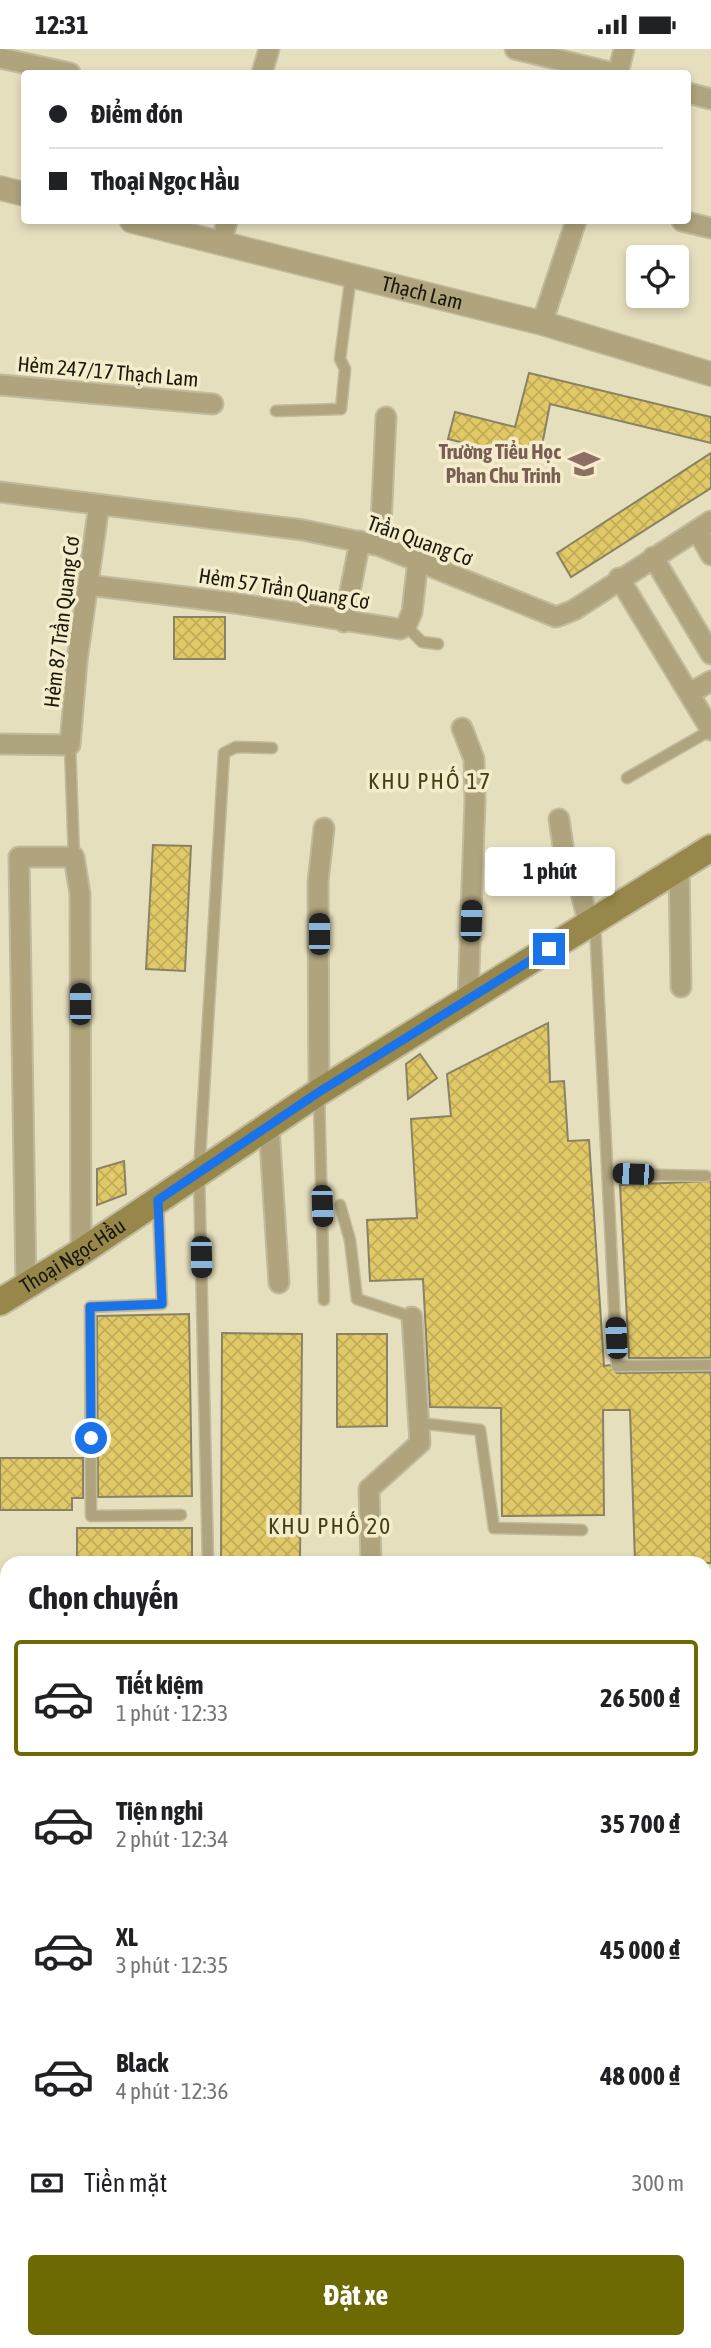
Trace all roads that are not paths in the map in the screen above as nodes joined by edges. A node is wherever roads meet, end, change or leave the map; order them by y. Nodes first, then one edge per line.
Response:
1 (269, 49) edge
2 (515, 49) edge
3 (624, 49) edge
4 (0, 58) edge
5 (56, 70) edge
6 (263, 70) edge
7 (603, 70) edge
8 (617, 70) edge
9 (691, 94) edge
10 (711, 99) edge
11 (0, 188) edge
12 (21, 193) edge
13 (691, 223) edge
14 (160, 224) edge
15 (575, 224) edge
16 (711, 228) edge
17 (224, 231) edge
18 (351, 275) junction
19 (542, 323) junction
20 (711, 373) edge
21 (0, 385) edge
22 (213, 404) dead end
23 (276, 411) dead end
24 (386, 417) dead end
25 (0, 492) edge
26 (99, 505) junction
27 (704, 526) edge
28 (360, 541) junction
29 (380, 546) junction
30 (711, 555) edge
31 (653, 557) junction
32 (418, 560) junction
33 (620, 579) junction
34 (88, 585) junction
35 (344, 622) junction
36 (406, 626) junction
37 (438, 644) dead end
38 (711, 654) edge
39 (711, 681) edge
40 (690, 693) junction
41 (462, 728) dead end
42 (711, 730) edge
43 (0, 744) edge
44 (70, 745) junction
45 (272, 748) dead end
46 (627, 778) dead end
47 (559, 818) dead end
48 (324, 828) dead end
49 (711, 848) edge
50 (74, 856) junction
51 (679, 867) junction
52 (592, 922) junction
53 (681, 987) dead end
54 (468, 999) junction
55 (319, 1092) junction
56 (269, 1127) junction
57 (199, 1173) junction
58 (609, 1174) junction
59 (706, 1176) dead end
60 (158, 1200) junction
61 (340, 1205) dead end
62 (81, 1252) junction
63 (279, 1283) dead end
64 (26, 1286) junction
65 (324, 1300) dead end
66 (0, 1302) edge
67 (412, 1317) joint
68 (711, 1365) edge
69 (419, 1423) junction
70 (181, 1515) dead end
71 (582, 1530) dead end
72 (208, 1556) edge
73 (371, 1556) edge

1 - 6 street
2 - 7 street
3 - 8 street
4 - 5 street
9 - 10 street
11 - 12 street
13 - 16 street
14 - 17 street, Thạch Lam
15 - 19 street
17 - 18 street, Thạch Lam
18 - 19 street, Thạch Lam
18 - 23 lane
19 - 20 street, Thạch Lam
21 - 22 street, Hẻm 247/17 Thạch Lam
24 - 29 street
25 - 26 street, Trần Quang Cơ
26 - 28 street, Trần Quang Cơ
26 - 34 street, Hẻm 87 Trần Quang Cơ
27 - 30 street
27 - 31 street, Trần Quang Cơ
28 - 29 street, Trần Quang Cơ
28 - 35 street
29 - 32 street, Trần Quang Cơ
31 - 33 street, Trần Quang Cơ
31 - 38 street
32 - 33 street, Trần Quang Cơ
32 - 36 street
33 - 40 street
34 - 35 street, Hẻm 57 Trần Quang Cơ
34 - 44 street, Hẻm 87 Trần Quang Cơ
35 - 36 street, Hẻm 57 Trần Quang Cơ
36 - 37 lane
39 - 40 street
40 - 42 street
41 - 54 street
42 - 46 lane
43 - 44 street
44 - 50 lane
45 - 57 lane
47 - 52 street
48 - 55 street
49 - 51 main road, Thoại Ngọc Hầu
50 - 62 street
50 - 64 street
51 - 52 main road, Thoại Ngọc Hầu
51 - 53 street
52 - 54 main road, Thoại Ngọc Hầu
52 - 58 lane
54 - 55 main road, Thoại Ngọc Hầu
55 - 56 main road, Thoại Ngọc Hầu
55 - 65 lane
56 - 57 main road, Thoại Ngọc Hầu
56 - 63 street
57 - 60 main road, Thoại Ngọc Hầu
57 - 72 lane
58 - 59 lane
58 - 68 lane
60 - 62 main road, Thoại Ngọc Hầu
60 - 70 lane
61 - 67 lane
62 - 64 main road, Thoại Ngọc Hầu
64 - 66 main road, Thoại Ngọc Hầu
67 - 69 street
69 - 71 lane
69 - 73 street

